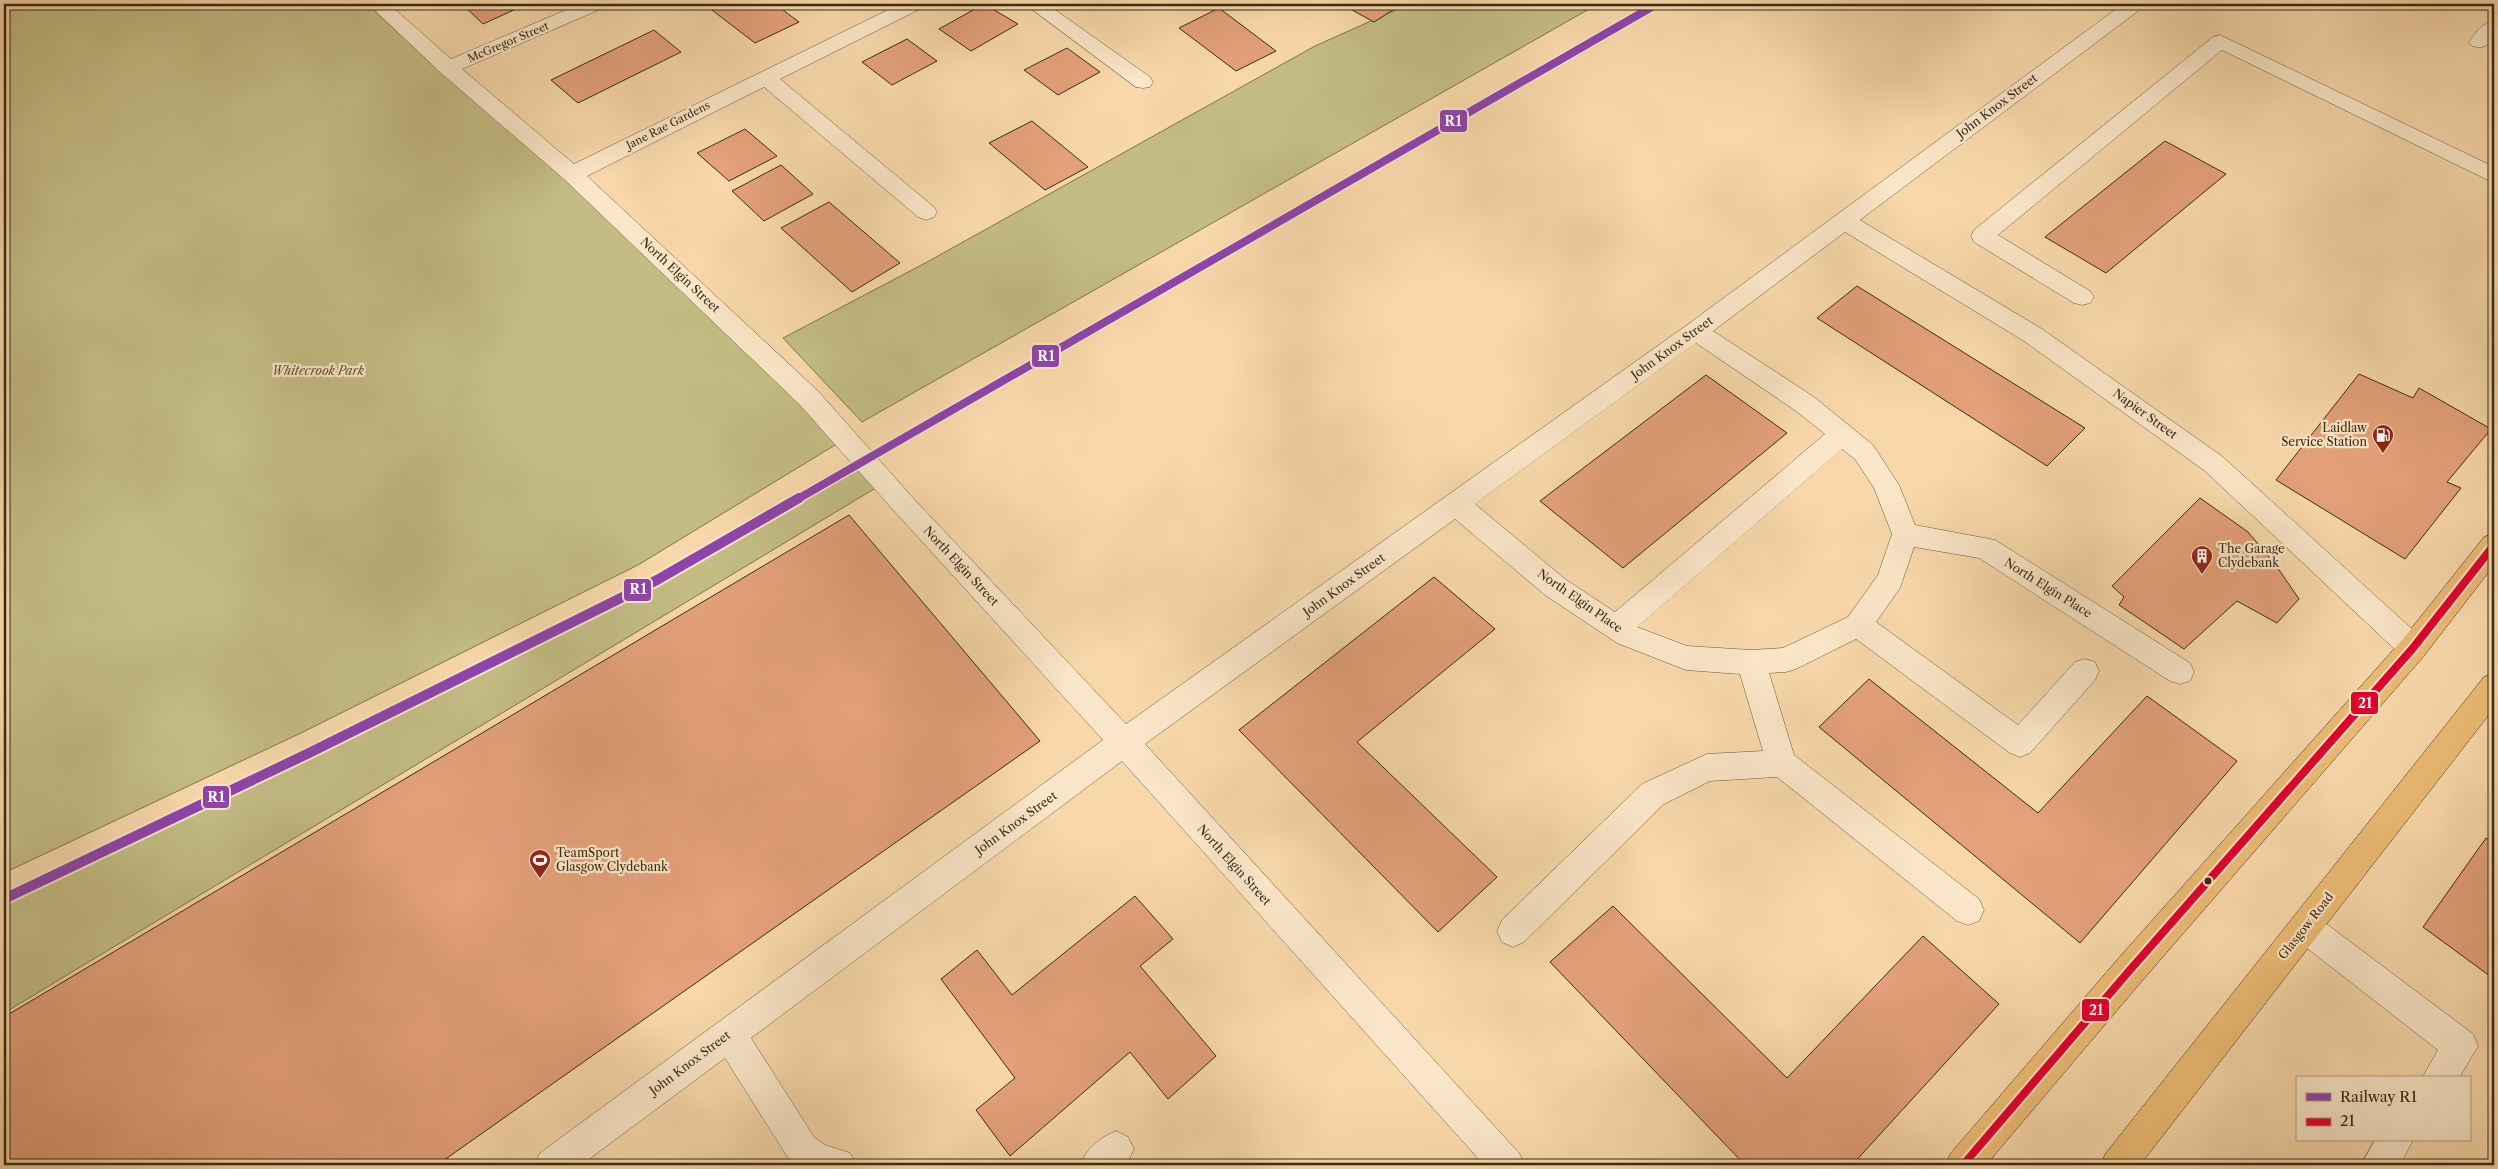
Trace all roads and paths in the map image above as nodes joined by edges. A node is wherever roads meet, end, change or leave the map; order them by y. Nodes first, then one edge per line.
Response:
1 (378, 4) edge
2 (596, 4) edge
3 (915, 4) edge
4 (1035, 4) edge
5 (2135, 4) edge
6 (2494, 26) edge
7 (2479, 42) dead end
8 (448, 68) junction
9 (764, 77) junction
10 (1143, 82) dead end
11 (572, 174) junction
12 (2494, 176) edge
13 (926, 212) dead end
14 (1844, 221) junction
15 (2082, 297) dead end
16 (1696, 331) junction
17 (1842, 434) junction
18 (1457, 505) junction
19 (1905, 534) junction
20 (2494, 545) edge
21 (1858, 625) junction
22 (1616, 628) junction
23 (2413, 648) junction
24 (1751, 662) junction
25 (2085, 671) dead end
26 (2180, 672) dead end
27 (2494, 686) edge
28 (1124, 742) junction
29 (1782, 763) junction
30 (1968, 910) dead end
31 (2305, 927) junction
32 (1513, 931) dead end
33 (729, 1034) junction
34 (2440, 1076) edge
35 (2395, 1142) edge
36 (552, 1165) edge
37 (838, 1165) edge
38 (1507, 1165) edge
39 (1963, 1165) edge
40 (2118, 1165) edge
41 (2379, 1165) edge

1 - 8 street, North Elgin Street
2 - 8 street, McGregor Street
3 - 9 street, Jane Rae Gardens
4 - 10 street
5 - 14 street, John Knox Street
6 - 7 street
8 - 11 street, North Elgin Street
9 - 11 street, Jane Rae Gardens
9 - 13 street
11 - 28 street, North Elgin Street
12 - 15 street
14 - 16 street, John Knox Street
14 - 23 street, Napier Street
16 - 17 street
16 - 18 street, John Knox Street
17 - 19 street
17 - 22 street
18 - 22 street, North Elgin Place
18 - 28 street, John Knox Street
19 - 21 street, North Elgin Place
19 - 26 street, North Elgin Place
20 - 23 main road
21 - 24 street, North Elgin Place
21 - 25 street
22 - 24 street, North Elgin Place
23 - 39 main road
24 - 29 street
27 - 31 main road, Glasgow Road
28 - 33 street, John Knox Street
28 - 38 street, North Elgin Street
29 - 30 street
29 - 32 street
31 - 34 street
31 - 40 main road, Glasgow Road
33 - 36 street, John Knox Street
33 - 37 street
35 - 41 street

